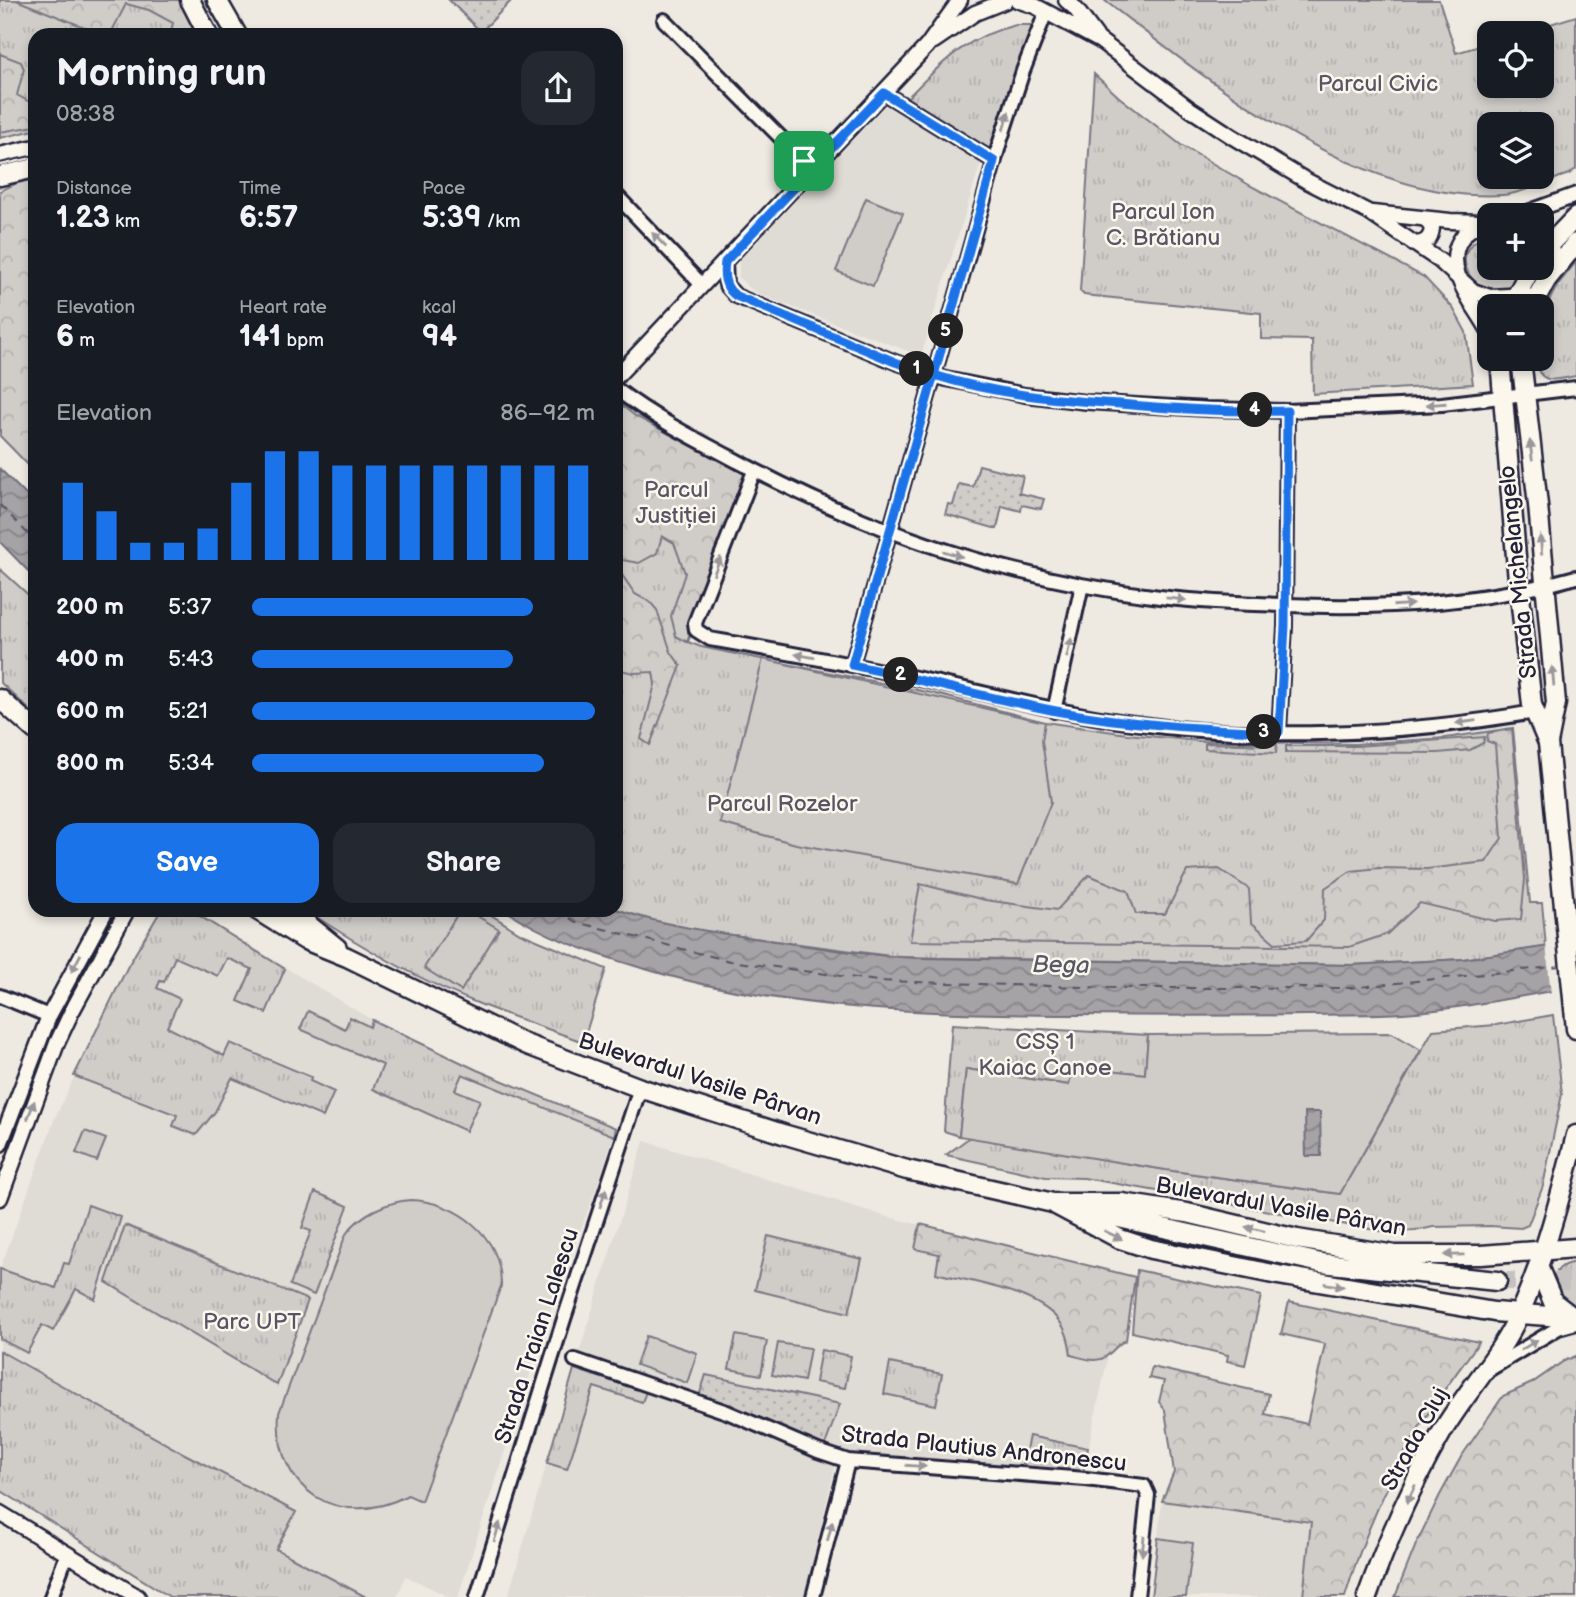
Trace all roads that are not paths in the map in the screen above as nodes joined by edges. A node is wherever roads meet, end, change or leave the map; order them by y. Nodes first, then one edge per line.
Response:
1 (190, 0) edge
2 (217, 0) edge
3 (960, 0) edge
4 (1003, 0) edge
5 (1011, 0) edge
6 (1017, 0) edge
7 (1066, 0) edge
8 (1046, 12) junction
9 (664, 20) dead end
10 (204, 28) edge
11 (233, 28) edge
12 (1099, 40) junction
13 (927, 46) junction
14 (884, 93) junction
15 (28, 151) edge
16 (0, 157) edge
17 (994, 161) junction
18 (809, 166) junction
19 (28, 170) edge
20 (0, 176) edge
21 (1576, 195) edge
22 (623, 202) edge
23 (1554, 203) edge
24 (1368, 212) junction
25 (1576, 217) edge
26 (1426, 219) junction
27 (1477, 222) edge
28 (1477, 227) edge
29 (1554, 234) edge
30 (1576, 243) edge
31 (1415, 244) junction
32 (725, 262) junction
33 (1554, 270) edge
34 (1460, 279) junction
35 (1546, 280) edge
36 (702, 285) junction
37 (1479, 294) edge
38 (1529, 294) edge
39 (1477, 309) edge
40 (623, 370) edge
41 (1500, 371) edge
42 (1522, 371) edge
43 (934, 375) junction
44 (1576, 388) edge
45 (623, 394) edge
46 (1524, 396) junction
47 (1504, 398) junction
48 (1287, 411) junction
49 (754, 471) junction
50 (889, 531) junction
51 (1576, 577) edge
52 (1082, 585) junction
53 (1545, 585) junction
54 (1519, 590) junction
55 (1285, 605) junction
56 (852, 665) junction
57 (0, 699) edge
58 (1054, 711) junction
59 (1534, 712) junction
60 (28, 724) edge
61 (1279, 732) junction
62 (1548, 743) junction
63 (102, 917) edge
64 (123, 917) edge
65 (268, 917) edge
66 (298, 917) edge
67 (347, 957) junction
68 (0, 996) edge
69 (49, 1016) junction
70 (1576, 1029) edge
71 (640, 1088) junction
72 (1576, 1135) edge
73 (0, 1144) edge
74 (0, 1198) edge
75 (1053, 1203) junction
76 (1576, 1248) edge
77 (1541, 1258) junction
78 (1497, 1281) tunnel mouth
79 (1520, 1313) junction
80 (1575, 1320) edge
81 (575, 1360) dead end
82 (1483, 1372) junction
83 (848, 1461) junction
84 (0, 1513) edge
85 (67, 1554) junction
86 (51, 1597) edge
87 (138, 1597) edge
88 (477, 1597) edge
89 (813, 1597) edge
90 (1137, 1597) edge
91 (1367, 1597) edge

1 - 10 main road
2 - 11 main road
3 - 13 street
4 - 5 street
4 - 13 street
6 - 8 street
7 - 12 street
8 - 12 street
17 -> 8 street
9 - 18 street
12 - 24 street
13 - 14 street
14 - 17 street
14 - 18 street
15 - 16 main road
17 - 43 street
18 - 32 street
19 - 20 main road
21 - 23 street
36 -> 22 street
24 - 26 street
24 - 31 street
25 - 29 main road
26 - 27 street
26 - 31 street
28 - 34 street
30 - 33 main road
31 - 34 street
32 - 36 street
32 - 43 street
34 - 37 street
34 - 39 street
35 - 38 street
36 - 40 street
41 - 47 main road, Strada Michelangelo
42 - 46 main road, Strada Michelangelo
43 - 48 street
43 - 50 street
44 - 46 street
45 - 49 street
46 - 47 street
53 -> 46 main road, Strada Michelangelo
47 -> 48 street
47 - 54 main road, Strada Michelangelo
48 - 55 street
49 - 50 street
56 -> 49 street
50 -> 52 street
50 - 56 street
51 - 53 street
52 -> 55 street
58 -> 52 street
53 - 54 street
62 -> 53 main road, Strada Michelangelo
55 -> 54 street
54 - 59 main road, Strada Michelangelo
55 - 61 street
56 - 58 street
57 - 60 main road
58 - 61 street
59 -> 61 street
59 - 62 main road, Strada Michelangelo
62 - 70 main road, Strada Michelangelo
63 -> 69 street
74 -> 64 street
65 - 67 main road, Bulevardul Vasile Pârvan
66 - 67 main road, Bulevardul Vasile Pârvan
67 - 71 main road, Bulevardul Vasile Pârvan
68 - 69 street
69 - 73 street
71 - 75 main road, Bulevardul Vasile Pârvan
88 -> 71 street, Strada Traian Lalescu
72 - 77 main road
77 -> 75 main road, Bulevardul Vasile Pârvan
75 - 78 main road
75 -> 79 main road, Bulevardul Vasile Pârvan
76 - 77 main road, Bulevardul Vasile Pârvan
77 - 79 main road, Strada Cluj
77 - 80 main road
79 - 80 main road, Bulevardul Vasile Pârvan
79 - 82 main road, Strada Cluj
82 -> 80 street
81 - 83 street, Strada Plautius Andronescu
82 -> 91 main road, Strada Cluj
89 -> 83 street
83 -> 90 street, Strada Plautius Andronescu
84 - 85 street
85 - 86 street
85 - 87 street

